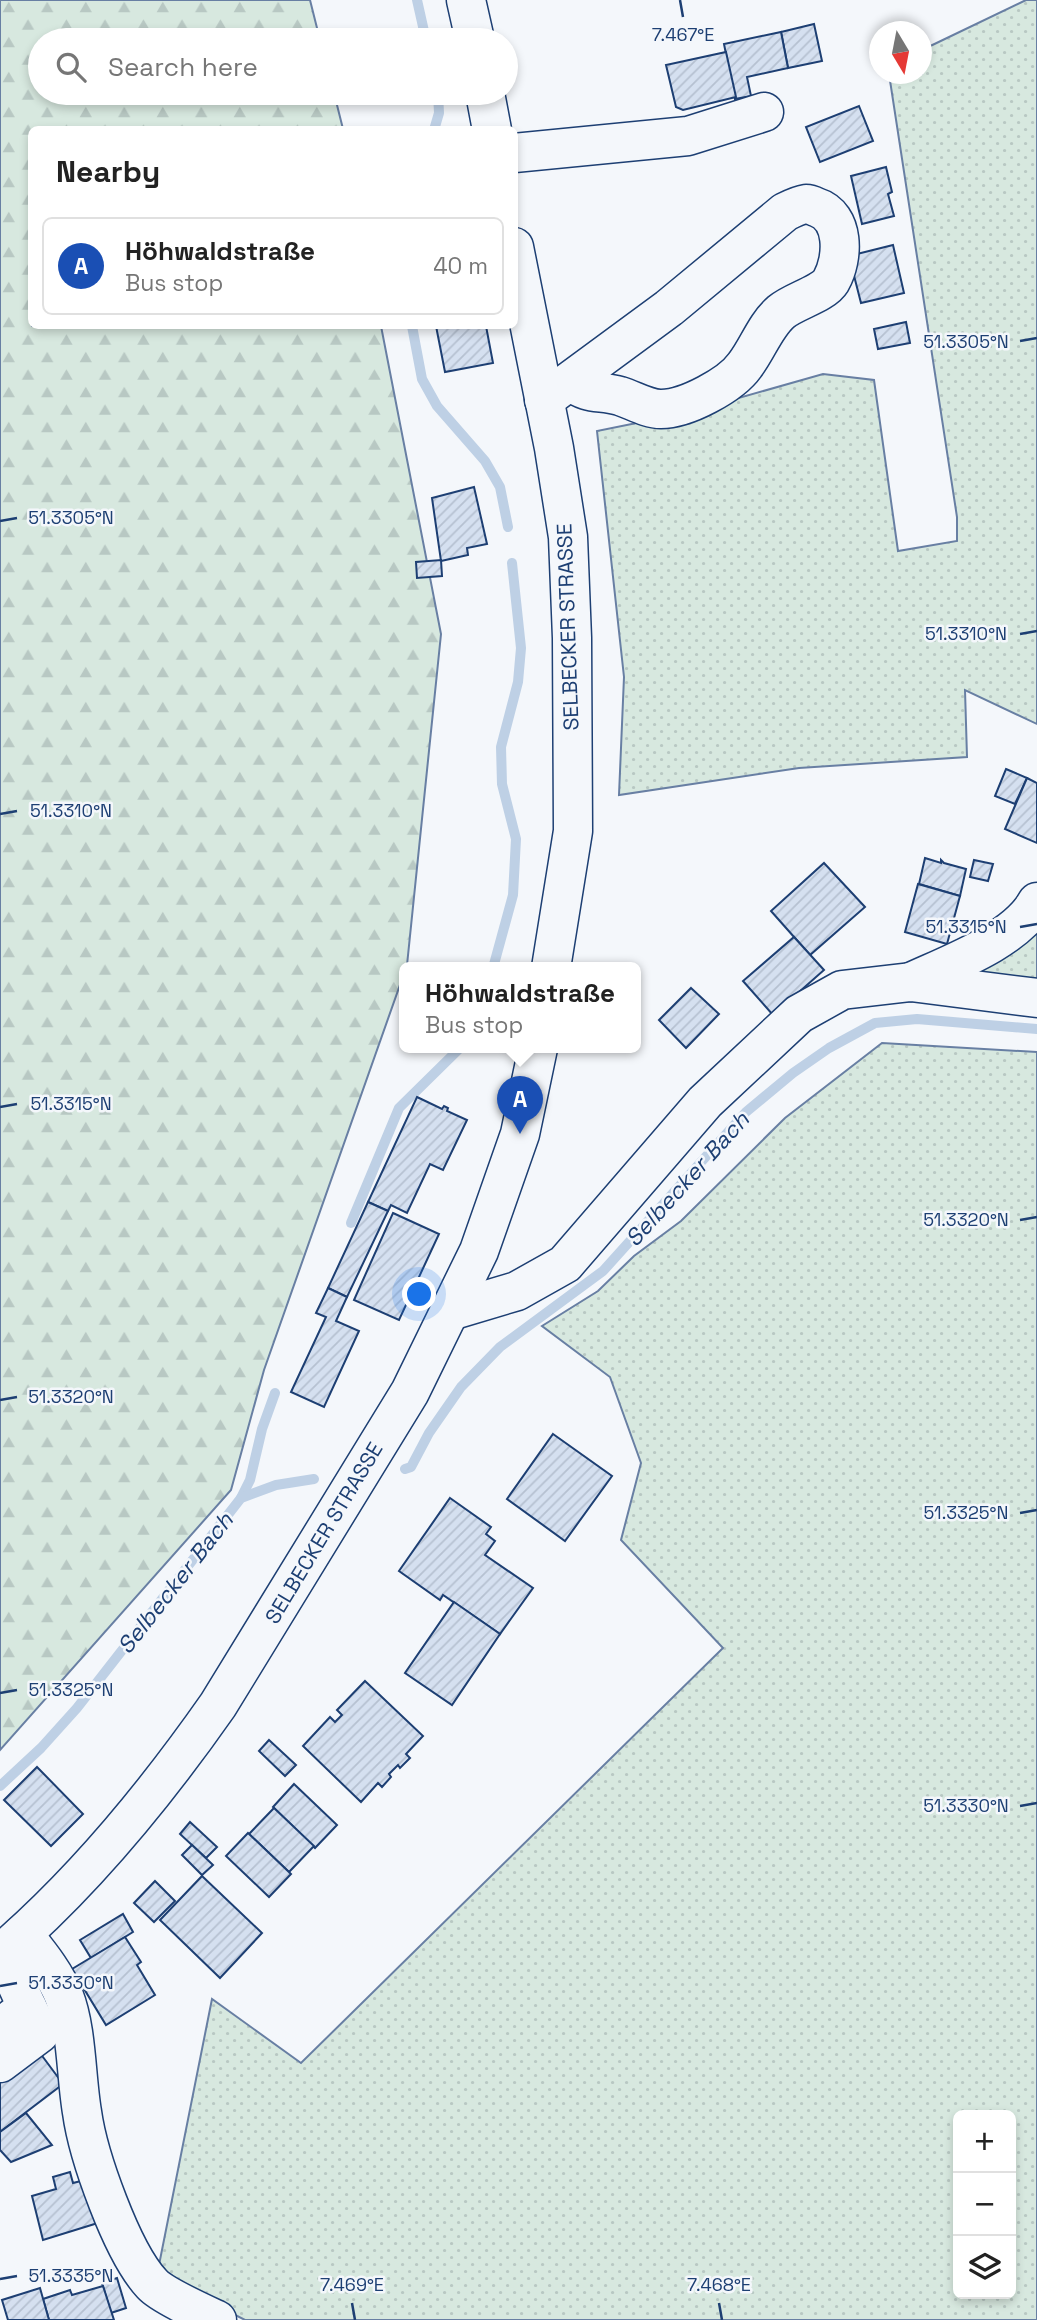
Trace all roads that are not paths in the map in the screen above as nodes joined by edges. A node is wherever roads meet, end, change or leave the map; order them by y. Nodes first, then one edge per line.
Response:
1 (466, 0) edge
2 (472, 28) edge
3 (487, 105) edge
4 (764, 112) dead end
5 (491, 126) edge
6 (518, 153) edge
7 (518, 260) edge
8 (557, 390) junction
9 (1037, 902) edge
10 (552, 962) edge
11 (911, 982) junction
12 (1037, 999) edge
13 (537, 1053) edge
14 (450, 1311) junction
15 (8, 1947) edge
16 (13, 2017) edge
17 (0, 2063) edge
18 (217, 2320) edge

1 - 2 main road
3 - 5 main road
4 - 6 main road
7 - 8 main road, SELBECKER STRASSE
8 - 8 main road
8 - 10 main road, SELBECKER STRASSE
9 - 11 main road
11 - 12 main road
11 - 14 main road
13 - 14 main road, SELBECKER STRASSE
14 - 15 main road, SELBECKER STRASSE
15 - 16 main road
15 - 18 main road
16 - 17 main road

